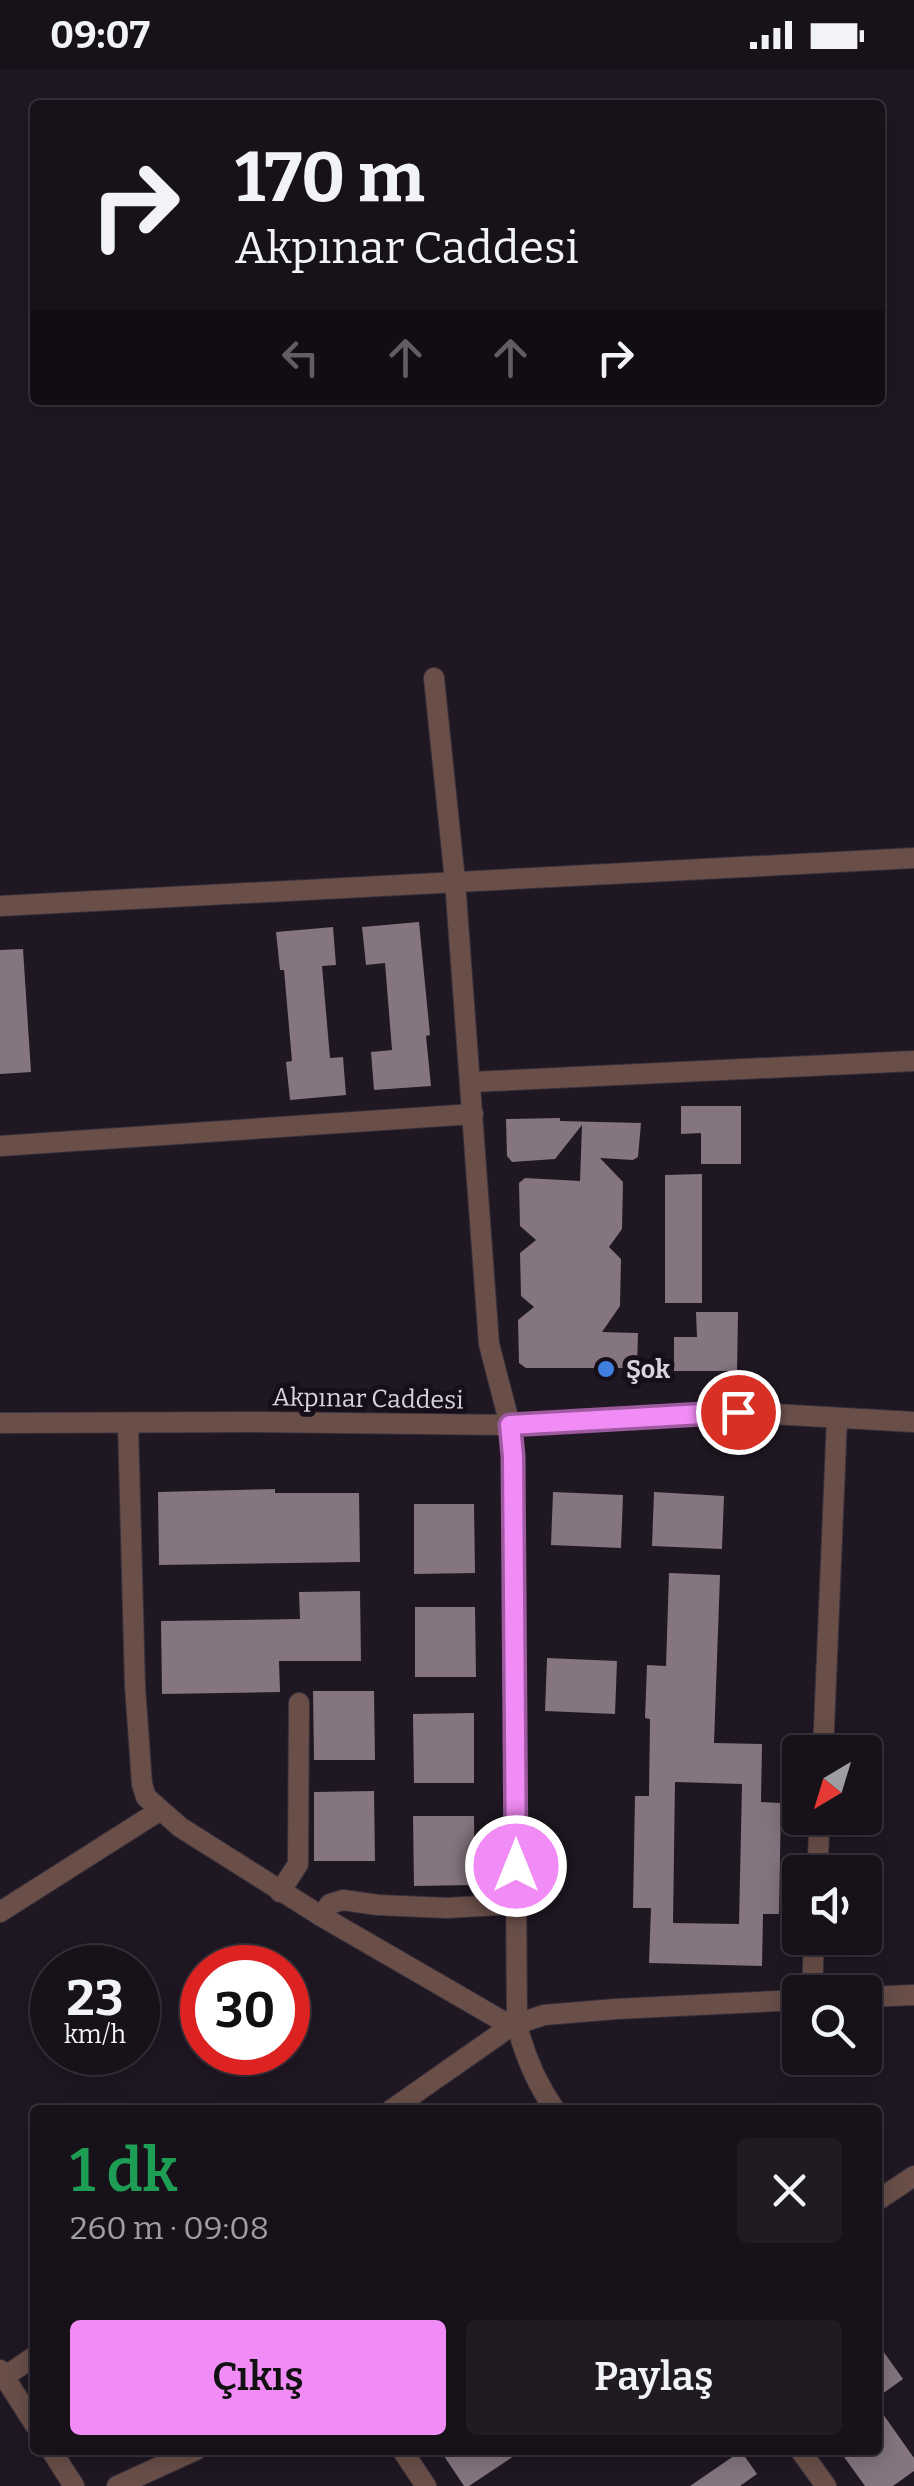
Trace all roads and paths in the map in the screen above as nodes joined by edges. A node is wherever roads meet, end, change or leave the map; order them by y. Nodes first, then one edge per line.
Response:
1 (434, 678) dead end
2 (914, 858) edge
3 (455, 881) junction
4 (0, 906) edge
5 (914, 1061) edge
6 (471, 1082) junction
7 (474, 1114) junction
8 (0, 1146) edge
9 (837, 1418) junction
10 (914, 1422) edge
11 (0, 1423) edge
12 (128, 1423) junction
13 (510, 1425) junction
14 (299, 1703) dead end
15 (823, 1735) edge
16 (159, 1811) junction
17 (280, 1892) junction
18 (516, 1904) junction
19 (0, 1912) edge
20 (320, 1916) junction
21 (914, 1995) edge
22 (882, 1997) edge
23 (782, 2001) edge
24 (514, 2025) junction
25 (421, 2102) edge
26 (552, 2105) edge
27 (914, 2176) edge
28 (882, 2197) edge
29 (30, 2360) edge
30 (3, 2380) edge
31 (30, 2418) edge
32 (54, 2455) edge
33 (185, 2455) edge
34 (405, 2455) edge
35 (804, 2455) edge
36 (74, 2486) edge
37 (117, 2486) edge
38 (426, 2486) edge
39 (826, 2486) edge

1 - 3 street
2 - 3 street
3 - 4 street
3 - 6 street
5 - 6 street
6 - 7 street
7 - 8 street
7 - 13 street
9 - 10 street, Akpınar Caddesi
9 - 13 street, Akpınar Caddesi
9 - 15 street
11 - 12 street, Akpınar Caddesi
12 - 13 street, Akpınar Caddesi
12 - 16 street
13 - 18 street
14 - 17 street
16 - 17 street
16 - 19 street
17 - 20 street
18 - 20 street
18 - 24 street
20 - 24 street
21 - 22 street
23 - 24 street
24 - 25 street
24 - 26 street
27 - 28 street
29 - 30 street
30 - 31 street
32 - 36 street
33 - 37 street
34 - 38 street
35 - 39 street

